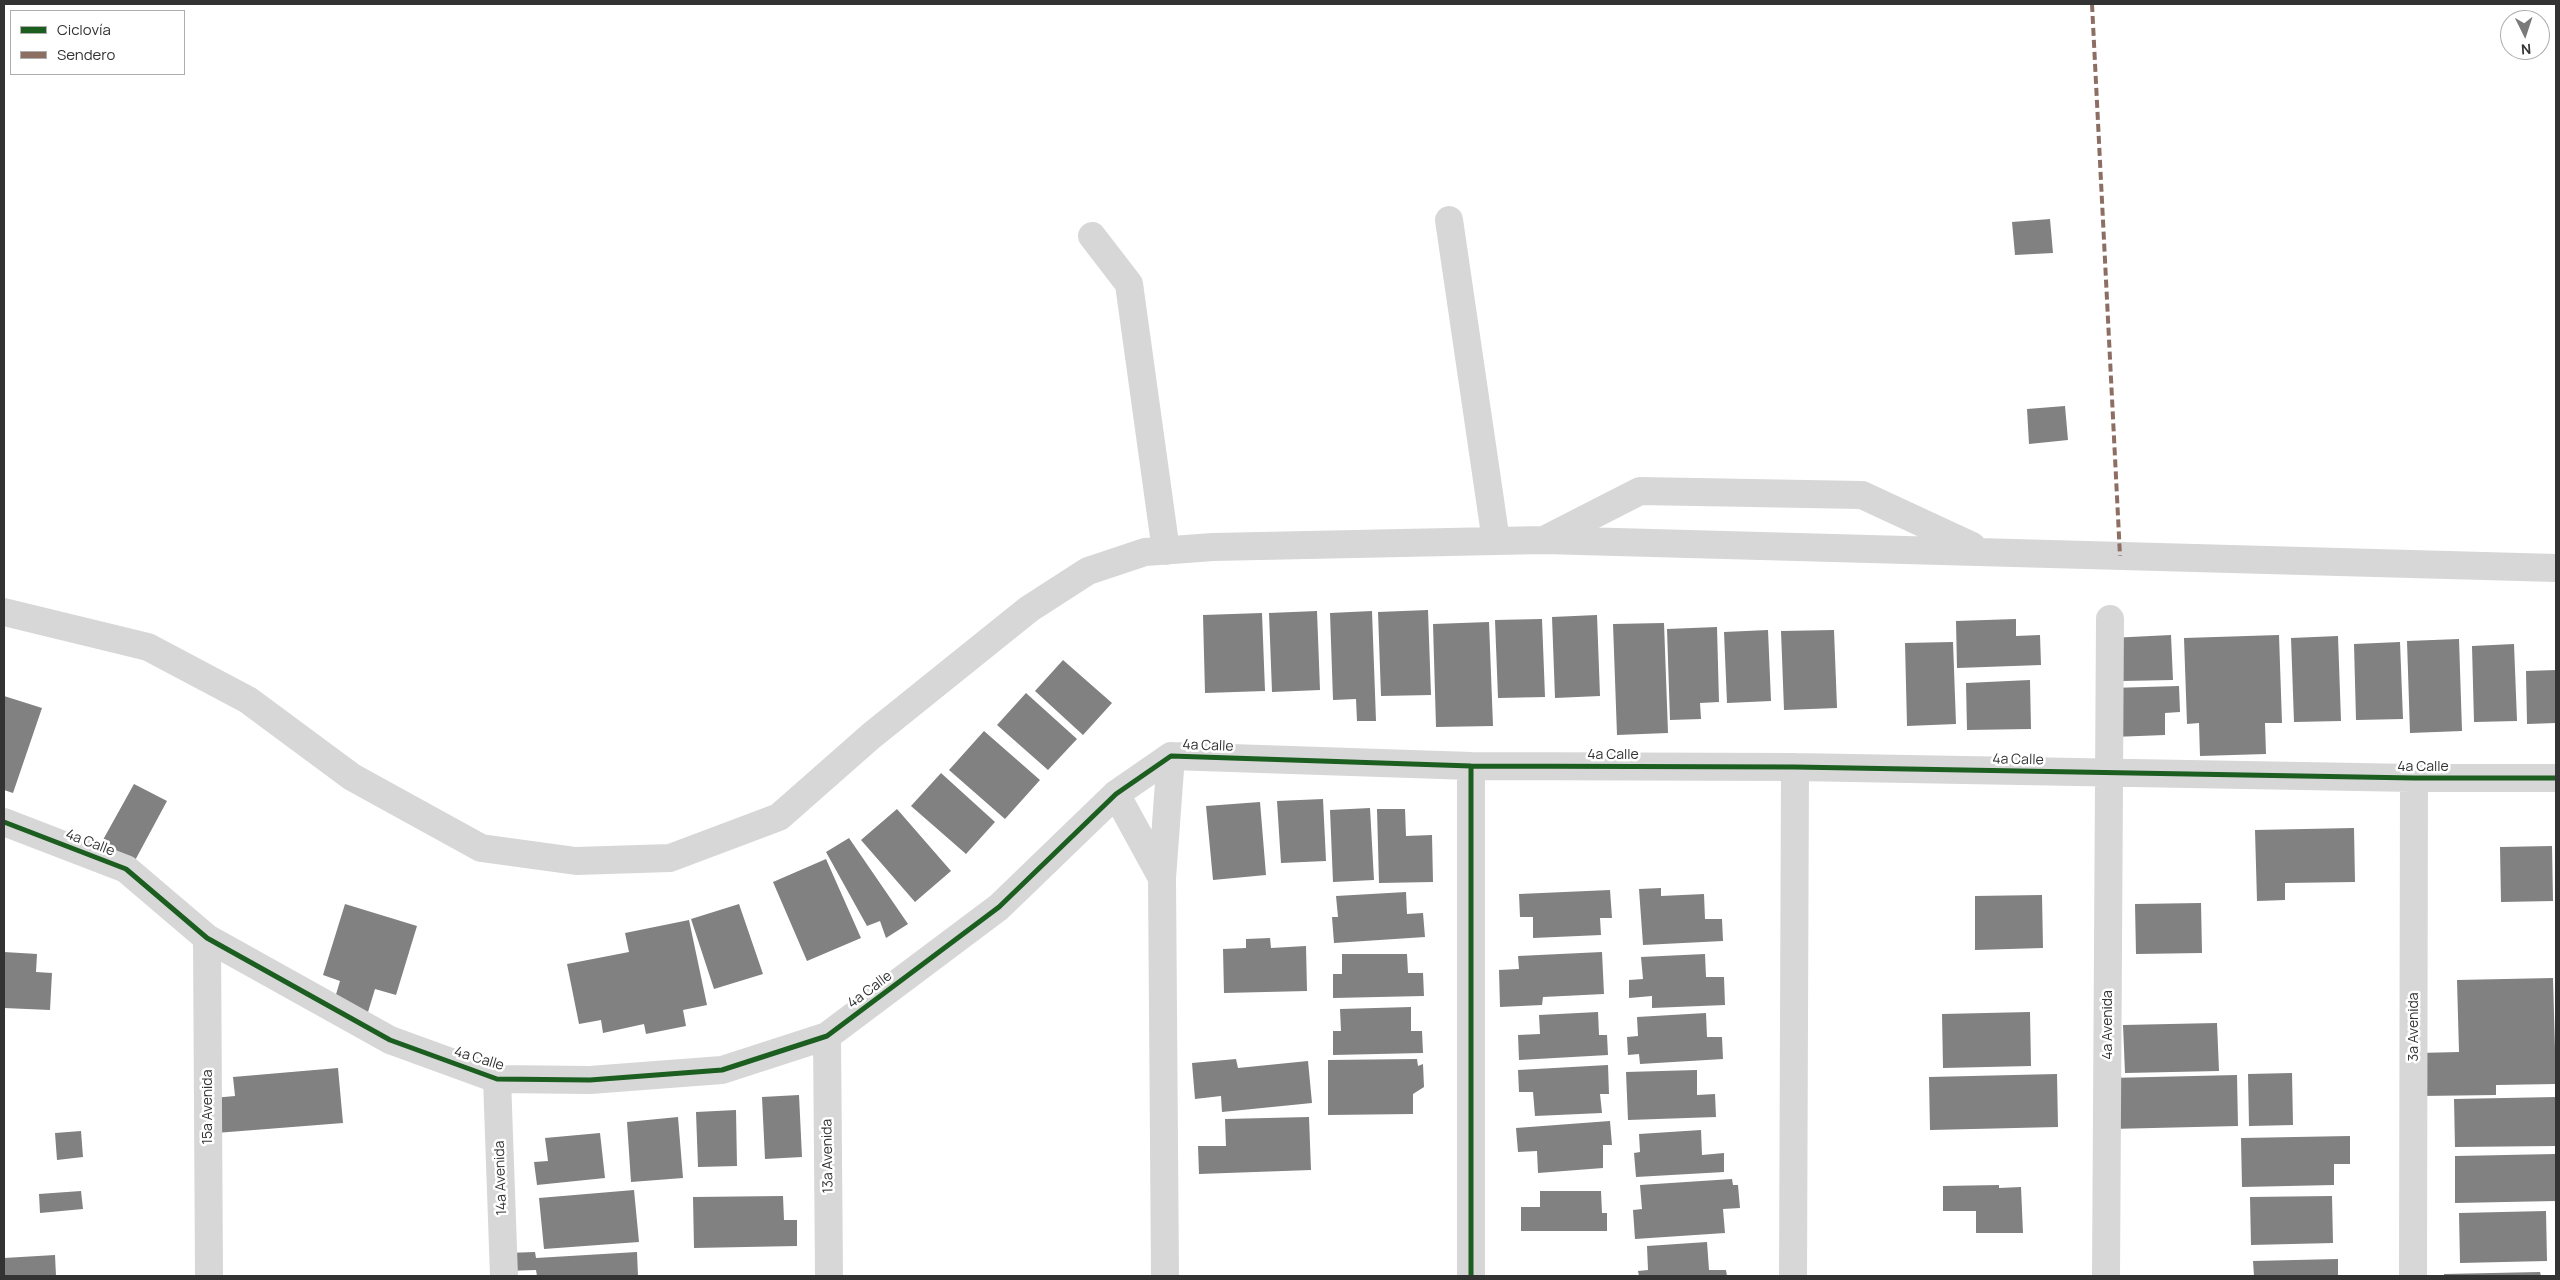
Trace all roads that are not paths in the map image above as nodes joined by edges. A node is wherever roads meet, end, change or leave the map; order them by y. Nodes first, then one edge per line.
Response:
1 (1449, 220) dead end
2 (1092, 236) dead end
3 (1544, 540) junction
4 (1496, 541) junction
5 (1166, 551) junction
6 (1982, 551) junction
7 (2556, 568) edge
8 (4, 612) edge
9 (2110, 619) dead end
10 (1171, 756) junction
11 (1471, 766) junction
12 (1795, 766) junction
13 (2109, 773) junction
14 (2414, 778) junction
15 (2556, 778) edge
16 (1116, 794) junction
17 (4, 822) edge
18 (1162, 878) junction
19 (206, 938) junction
20 (827, 1036) junction
21 (497, 1080) junction
22 (209, 1276) edge
23 (504, 1276) edge
24 (829, 1276) edge
25 (1164, 1276) edge
26 (1471, 1276) edge
27 (1793, 1276) edge
28 (2106, 1276) edge
29 (2413, 1276) edge

1 - 4 street
2 - 5 street
3 - 4 street
3 - 6 street
3 - 6 street
4 - 5 street
5 - 8 street
6 - 7 street
9 - 13 street, 4a Avenida
10 - 11 street, 4a Calle
10 - 16 street, 4a Calle
10 - 18 street
11 - 12 street, 4a Calle
11 - 26 street
12 - 13 street, 4a Calle
12 - 27 street
13 - 14 street, 4a Calle
13 - 28 street, 4a Avenida
14 - 15 street, 4a Calle
14 - 29 street, 3a Avenida
16 - 18 street
16 - 20 street, 4a Calle
17 - 19 street, 4a Calle
18 - 25 street
19 - 21 street, 4a Calle
19 - 22 street, 15a Avenida
20 - 21 street, 4a Calle
20 - 24 street, 13a Avenida
21 - 23 street, 14a Avenida

